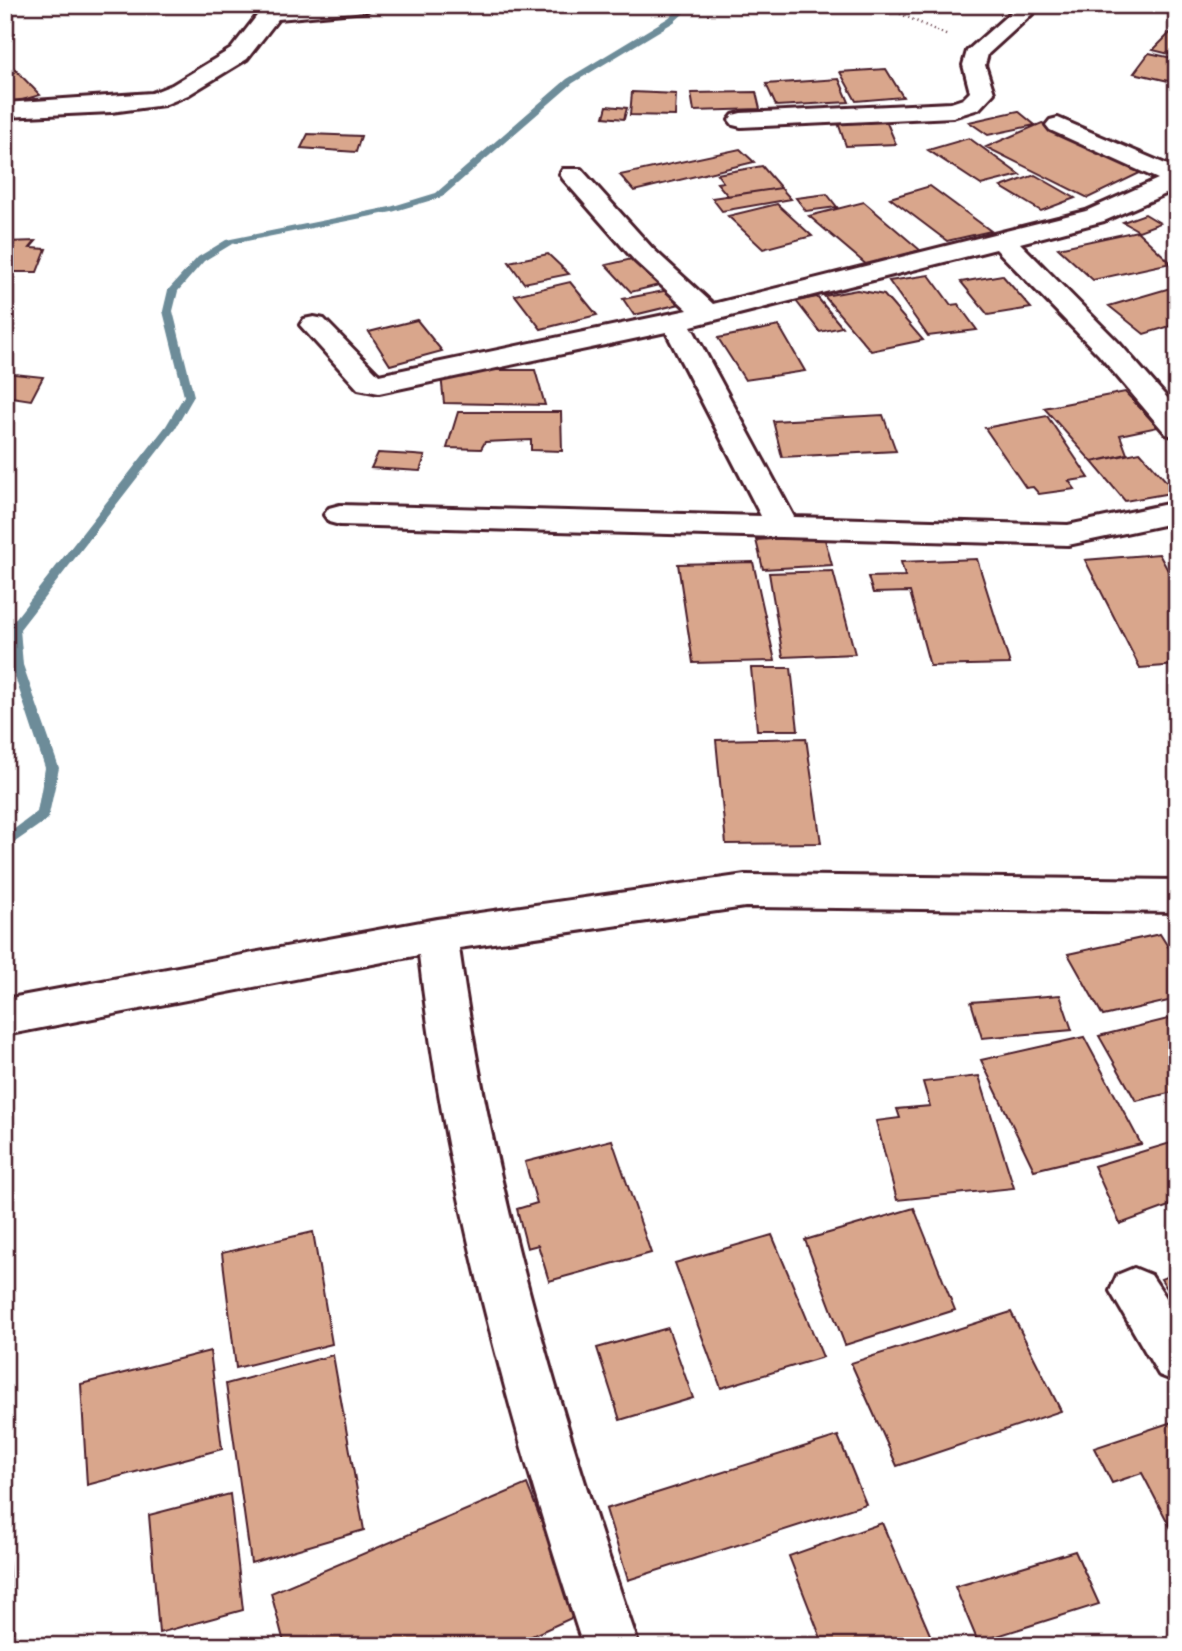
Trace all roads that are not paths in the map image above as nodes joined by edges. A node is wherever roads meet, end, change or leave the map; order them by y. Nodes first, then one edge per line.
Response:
1 (366, 5) edge
2 (1032, 5) edge
3 (269, 9) edge
4 (5, 110) edge
5 (741, 120) dead end
6 (1058, 125) dead end
7 (572, 174) dead end
8 (1177, 179) edge
9 (1002, 240) junction
10 (708, 314) junction
11 (675, 322) junction
12 (314, 325) dead end
13 (1177, 428) edge
14 (1177, 512) edge
15 (340, 515) dead end
16 (783, 527) junction
17 (1177, 896) edge
18 (437, 935) junction
19 (5, 1017) edge
20 (1134, 1291) dead end
21 (1177, 1358) edge
22 (611, 1646) edge

1 - 3 street
2 - 5 street
3 - 4 street
6 - 8 street
7 - 10 street
8 - 9 street
9 - 10 street
9 - 13 street
10 - 11 street
11 - 12 street
11 - 16 street
14 - 16 street
15 - 16 street
17 - 18 street
18 - 19 street
18 - 22 street
20 - 21 street

